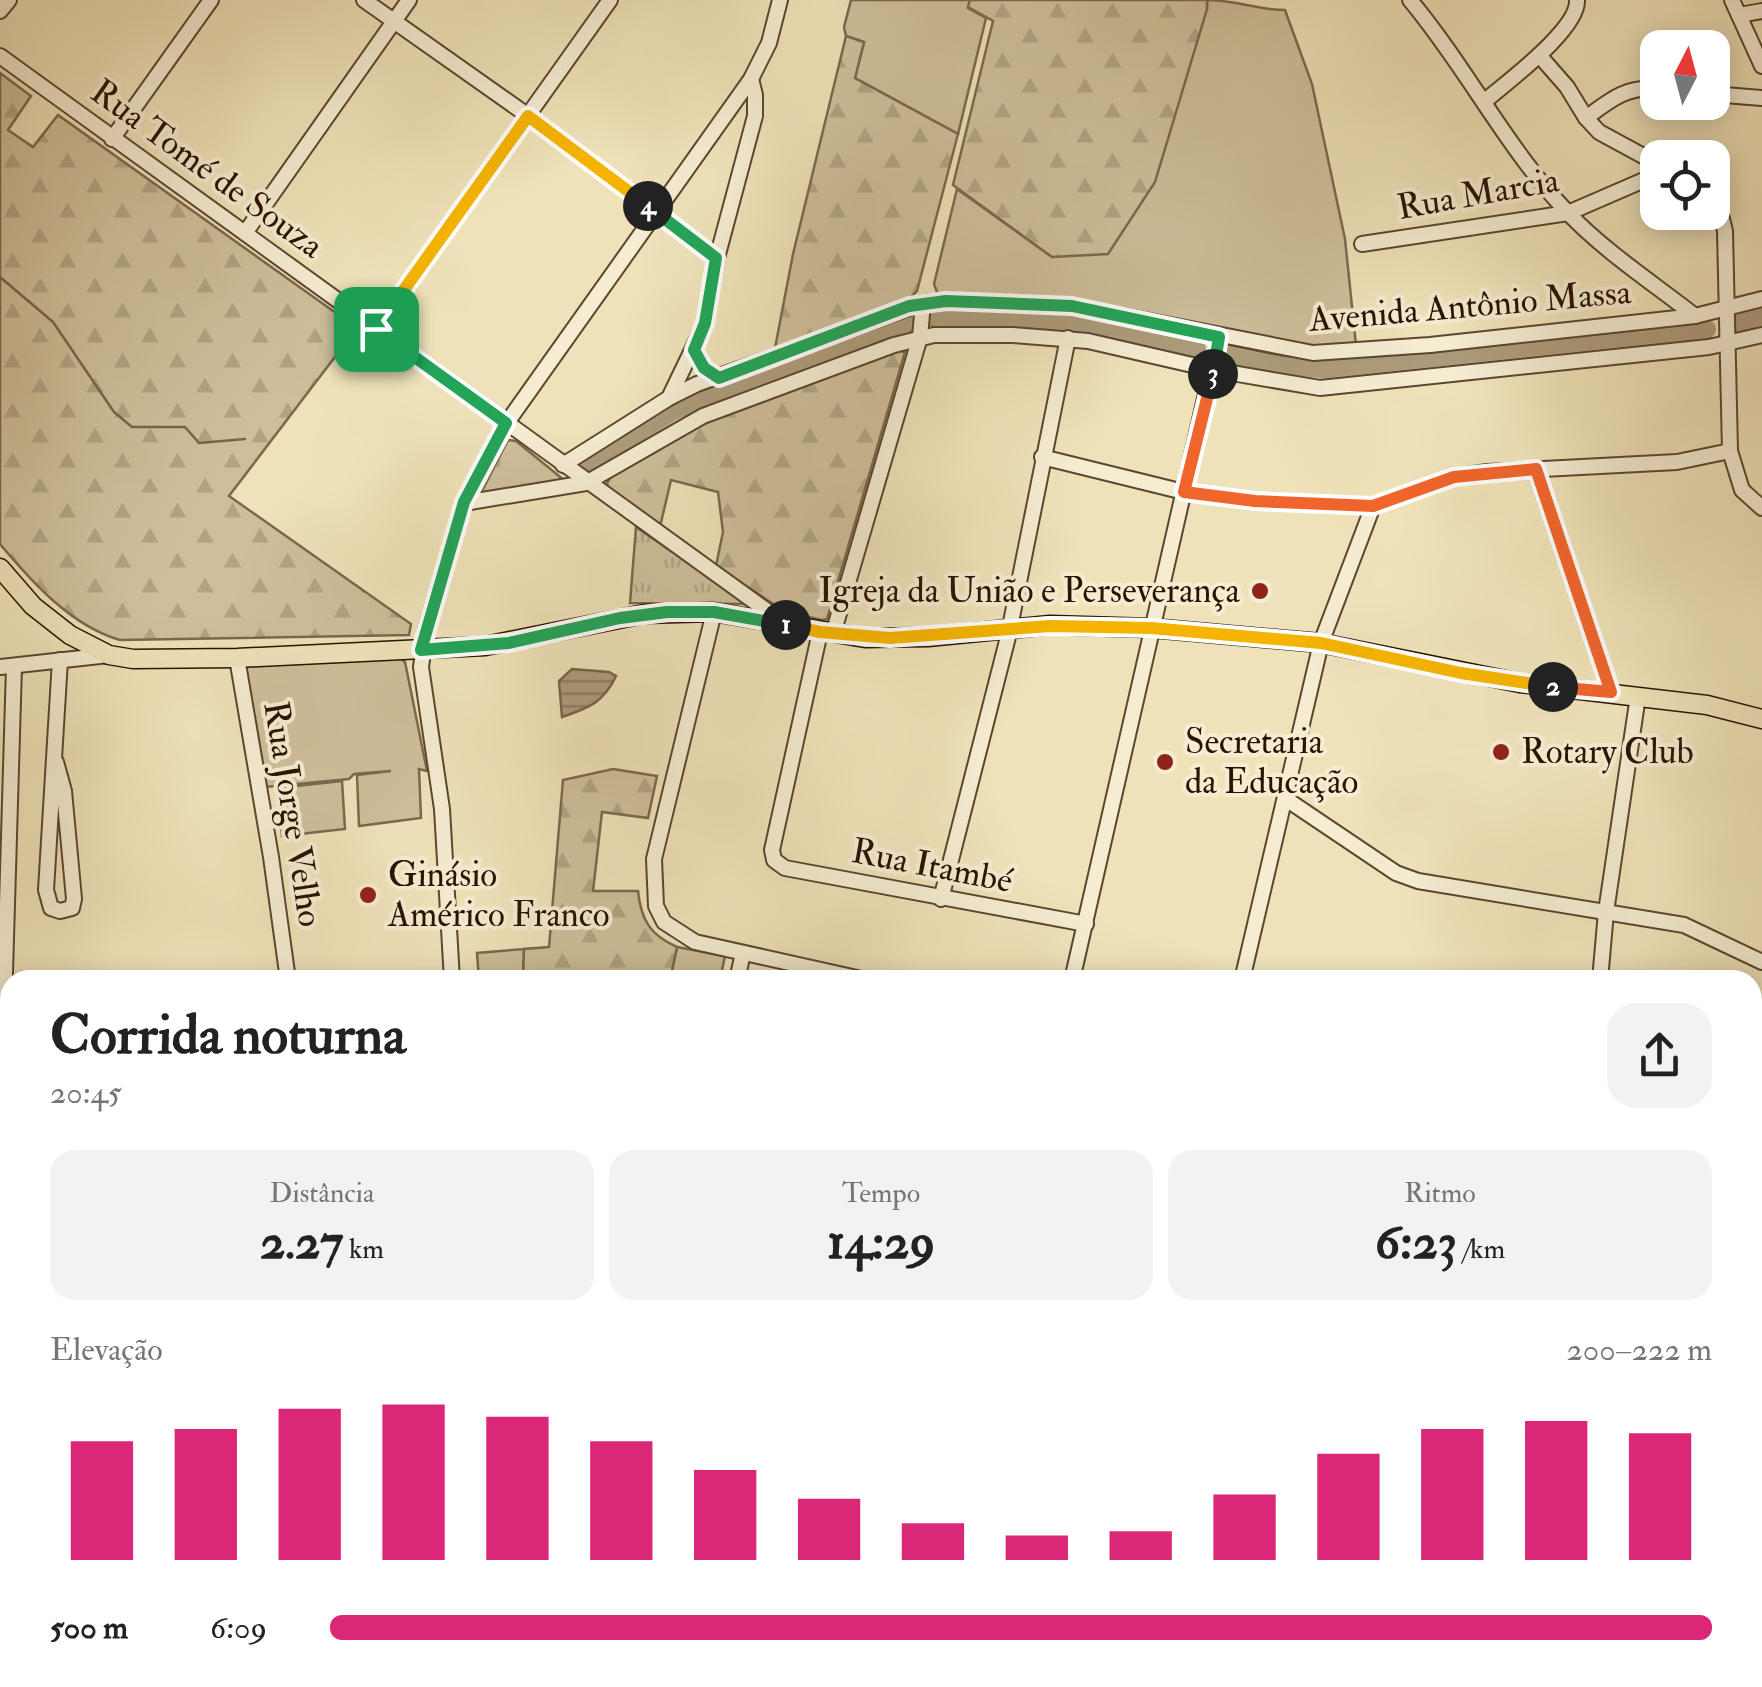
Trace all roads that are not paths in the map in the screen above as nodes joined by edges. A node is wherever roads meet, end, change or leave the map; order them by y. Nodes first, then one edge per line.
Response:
1 (9, 0) edge
2 (211, 0) edge
3 (364, 0) edge
4 (409, 0) edge
5 (610, 0) edge
6 (780, 0) edge
7 (1410, 0) edge
8 (1577, 0) edge
9 (1732, 0) edge
10 (1762, 10) edge
11 (0, 12) edge
12 (1739, 15) junction
13 (393, 22) junction
14 (1539, 54) junction
15 (0, 56) edge
16 (1762, 66) edge
17 (751, 79) junction
18 (1640, 88) edge
19 (1730, 95) edge
20 (1762, 98) edge
21 (1485, 101) junction
22 (528, 116) junction
23 (1586, 118) junction
24 (112, 138) junction
25 (1640, 155) edge
26 (1640, 182) edge
27 (1568, 213) junction
28 (658, 214) junction
29 (1725, 230) edge
30 (245, 233) junction
31 (1362, 244) dead end
32 (716, 258) junction
33 (1661, 289) junction
34 (1762, 299) edge
35 (923, 304) junction
36 (1727, 309) junction
37 (1696, 316) junction
38 (1663, 319) junction
39 (376, 329) junction
40 (1762, 335) edge
41 (920, 337) junction
42 (1219, 337) junction
43 (1068, 338) junction
44 (1729, 344) junction
45 (694, 350) junction
46 (1214, 370) junction
47 (719, 378) junction
48 (669, 398) junction
49 (506, 423) junction
50 (1730, 451) junction
51 (1042, 457) junction
52 (562, 465) junction
53 (1536, 469) junction
54 (586, 482) junction
55 (1184, 492) junction
56 (464, 502) junction
57 (1373, 506) junction
58 (1762, 508) edge
59 (0, 568) edge
60 (714, 612) junction
61 (766, 616) junction
62 (1010, 628) junction
63 (1151, 628) junction
64 (826, 633) junction
65 (1321, 643) junction
66 (421, 650) junction
67 (109, 655) junction
68 (237, 658) junction
69 (60, 660) junction
70 (7, 666) edge
71 (1611, 692) junction
72 (1638, 696) junction
73 (1762, 718) edge
74 (56, 762) junction
75 (1286, 799) junction
76 (941, 899) junction
77 (1606, 912) junction
78 (1086, 924) junction
79 (743, 953) junction
80 (1762, 962) edge
81 (5, 970) edge
82 (287, 970) edge
83 (451, 970) edge
84 (739, 970) edge
85 (810, 970) edge
86 (1074, 970) edge
87 (1244, 970) edge
88 (1601, 970) edge

1 - 11 street
2 - 24 street
3 - 13 street
4 - 13 street
5 - 22 street
6 - 17 street
7 - 21 street
8 - 14 street
9 - 12 street
10 - 12 street
12 - 16 street
13 - 22 street
13 - 30 street
14 - 21 street
14 - 23 street
15 - 24 street, Rua Tomé de Souza
17 - 28 street
17 - 32 street
18 - 23 street
19 - 20 street
21 - 27 street
22 - 28 street
22 - 39 street
23 - 25 street
24 - 30 street, Rua Tomé de Souza
26 - 27 street, Rua Marcia
27 - 31 street, Rua Marcia
27 - 33 street
28 - 32 street
28 - 49 street
29 - 36 street
30 - 39 street, Rua Tomé de Souza
32 - 45 street
33 - 37 street
33 - 38 street
34 - 36 street, Avenida Antônio Massa
35 - 41 street
35 - 42 street, Avenida Antônio Massa
35 - 47 street, Avenida Antônio Massa
36 - 37 street, Avenida Antônio Massa
36 - 44 street
37 - 38 street, Avenida Antônio Massa
38 - 42 street, Avenida Antônio Massa
39 - 49 street, Rua Tomé de Souza
40 - 44 street, Avenida Antônio Massa
41 - 43 street, Avenida Antônio Massa
41 - 54 street, Avenida Antônio Massa
41 - 64 street
42 - 46 street
43 - 46 street, Avenida Antônio Massa
43 - 51 street
44 - 46 street, Avenida Antônio Massa
44 - 50 street
45 - 47 street
45 - 48 street
46 - 55 street
47 - 48 street, Avenida Antônio Massa
48 - 52 street, Avenida Antônio Massa
49 - 52 street, Rua Tomé de Souza
49 - 56 street
50 - 53 street
50 - 58 street
51 - 55 street
51 - 62 street
52 - 54 street, Rua Tomé de Souza
53 - 57 street
53 - 71 street
54 - 56 street
54 - 61 street, Rua Tomé de Souza
55 - 57 street
55 - 63 street
56 - 66 street
57 - 65 street
59 - 67 main road
60 - 61 main road
60 - 66 main road
60 - 79 street
61 - 64 main road
62 - 63 main road
62 - 64 main road
62 - 76 street
63 - 65 main road
63 - 78 street
64 - 76 street, Rua Itambé
65 - 71 main road
65 - 75 street
66 - 68 main road
66 - 83 street
67 - 68 main road
67 - 69 street
68 - 82 street, Rua Jorge Velho
69 - 70 street
69 - 74 street
70 - 81 street
71 - 72 main road
72 - 73 main road
72 - 77 street
74 - 74 street
75 - 77 street
75 - 87 street
76 - 78 street, Rua Itambé
77 - 80 street
77 - 88 street
78 - 86 street
79 - 84 street
79 - 85 street

